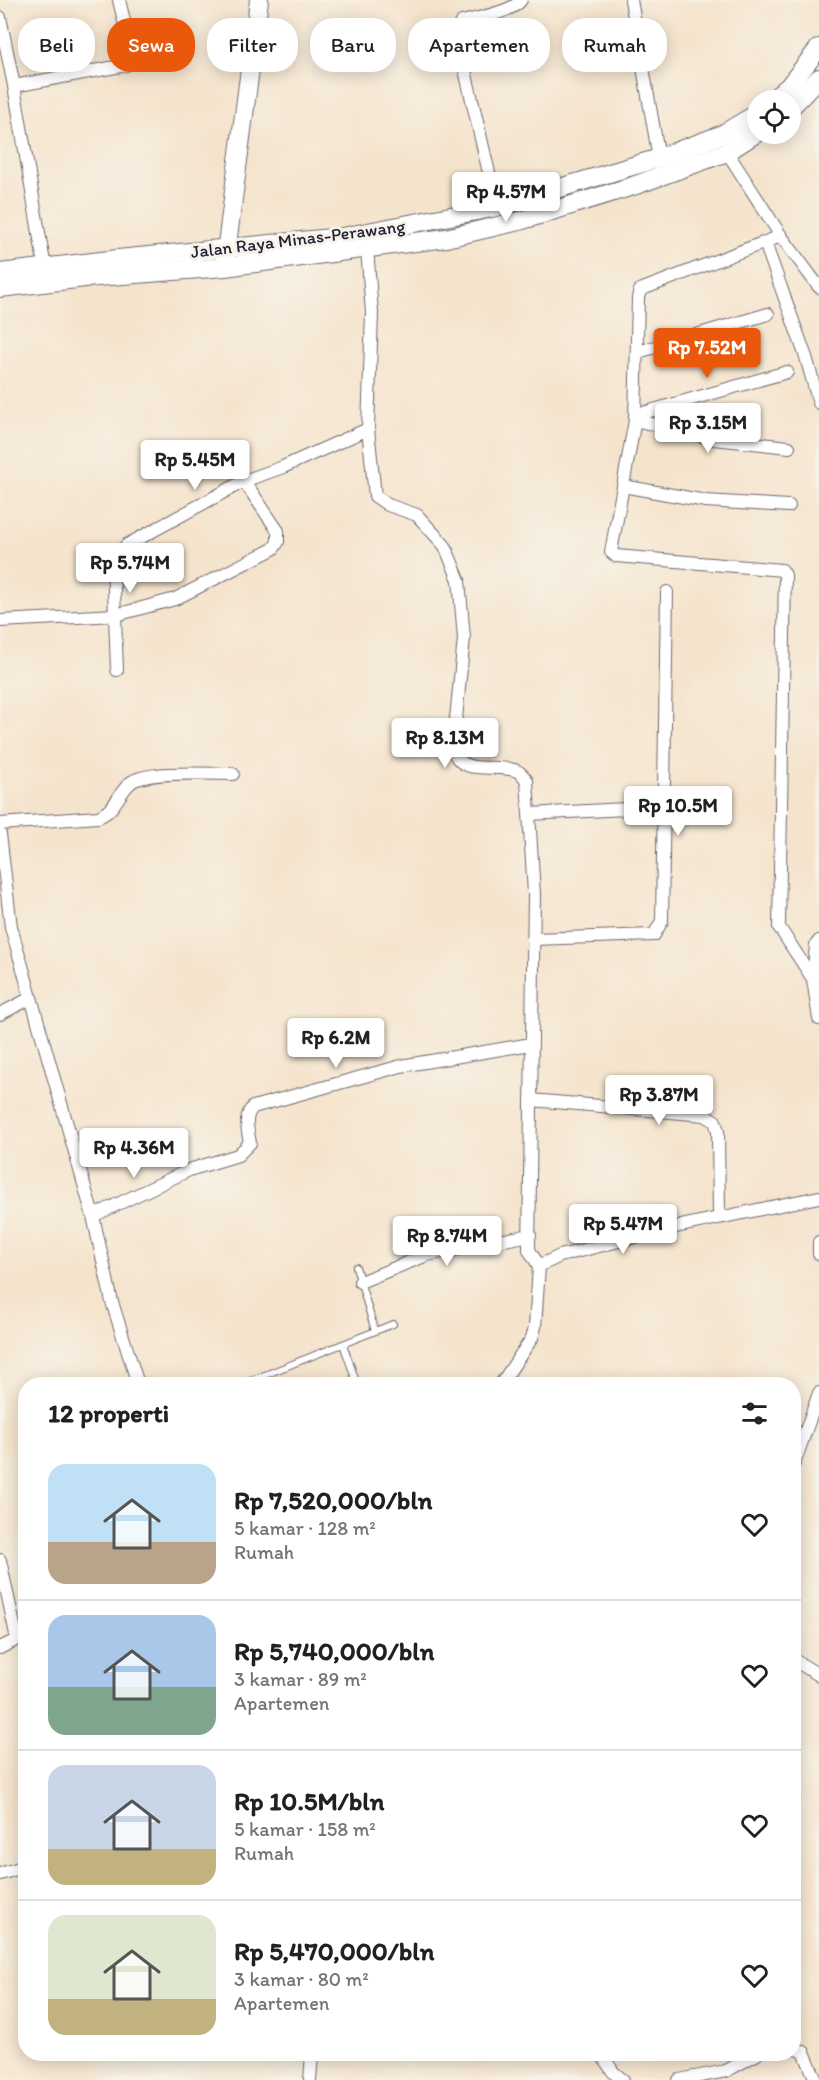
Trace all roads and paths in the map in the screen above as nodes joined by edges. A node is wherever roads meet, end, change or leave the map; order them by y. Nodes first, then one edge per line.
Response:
1 (119, 0) edge
2 (259, 0) edge
3 (520, 0) edge
4 (631, 0) edge
5 (0, 17) edge
6 (819, 48) edge
7 (819, 78) edge
8 (14, 86) junction
9 (784, 90) edge
10 (801, 97) edge
11 (747, 120) edge
12 (747, 139) edge
13 (727, 152) junction
14 (659, 158) junction
15 (496, 207) junction
16 (781, 236) junction
17 (765, 243) junction
18 (367, 248) junction
19 (225, 258) junction
20 (45, 268) junction
21 (0, 273) edge
22 (819, 287) edge
23 (0, 288) edge
24 (768, 314) dead end
25 (638, 352) junction
26 (787, 372) dead end
27 (819, 403) edge
28 (636, 418) junction
29 (368, 429) junction
30 (789, 447) dead end
31 (244, 481) junction
32 (623, 486) junction
33 (789, 506) dead end
34 (667, 592) dead end
35 (116, 615) junction
36 (0, 621) edge
37 (117, 670) dead end
38 (233, 774) dead end
39 (664, 807) junction
40 (530, 814) junction
41 (0, 824) edge
42 (0, 834) edge
43 (6, 928) edge
44 (532, 939) junction
45 (819, 941) edge
46 (813, 979) junction
47 (31, 998) junction
48 (0, 1014) edge
49 (819, 1019) edge
50 (531, 1044) junction
51 (531, 1100) junction
52 (819, 1197) edge
53 (93, 1216) junction
54 (719, 1216) junction
55 (530, 1234) junction
56 (819, 1242) edge
57 (819, 1254) edge
58 (539, 1266) junction
59 (356, 1268) dead end
60 (360, 1282) junction
61 (393, 1324) dead end
62 (375, 1331) junction
63 (343, 1344) junction
64 (136, 1377) edge
65 (260, 1377) edge
66 (355, 1377) edge
67 (507, 1377) edge
68 (819, 1393) edge
69 (801, 1444) edge
70 (0, 1560) edge
71 (18, 1626) edge
72 (18, 1639) edge
73 (0, 1648) edge
74 (819, 1659) edge
75 (801, 1664) edge
76 (817, 1673) edge
77 (18, 1868) edge
78 (0, 1874) edge
79 (801, 2051) edge
80 (311, 2061) edge
81 (606, 2061) edge
82 (745, 2061) edge
83 (310, 2080) edge
84 (623, 2080) edge
85 (679, 2080) edge
86 (816, 2080) edge

1 - 8 street
2 - 19 main road
3 - 15 street
4 - 14 street
5 - 8 street
6 - 9 main road
7 - 10 main road
8 - 20 street
11 - 14 main road, Jalan Raya Minas-Perawang
12 - 13 main road, Jalan Raya Minas-Perawang
13 - 16 street
13 - 18 main road, Jalan Raya Minas-Perawang
14 - 15 main road, Jalan Raya Minas-Perawang
15 - 19 main road, Jalan Raya Minas-Perawang
16 - 17 street
16 - 22 street
17 - 25 street
17 - 27 street
18 - 19 main road, Jalan Raya Minas-Perawang
18 - 29 street
19 - 20 main road, Jalan Raya Minas-Perawang
19 - 23 main road, Jalan Raya Minas-Perawang
20 - 21 main road, Jalan Raya Minas-Perawang
24 - 25 street
25 - 28 street
26 - 28 street
28 - 30 street
28 - 32 street
29 - 31 street
29 - 40 street
31 - 35 street
31 - 35 street
32 - 33 street
32 - 46 street
34 - 39 street
35 - 36 street
35 - 37 street
38 - 41 street
39 - 40 street
39 - 44 street
40 - 44 street
42 - 43 street
43 - 47 street
44 - 50 street
45 - 46 street
46 - 49 street
47 - 48 street
47 - 53 street
50 - 51 street
50 - 53 street
51 - 54 street
51 - 55 street
52 - 54 street
53 - 64 street
54 - 58 street
55 - 58 street
55 - 60 street
56 - 57 street
58 - 67 street
59 - 60 lane
60 - 62 lane
61 - 62 lane
62 - 63 lane
63 - 65 lane
63 - 66 lane
68 - 69 street
70 - 71 street
72 - 73 street
74 - 76 street
75 - 76 street
77 - 78 street
79 - 86 street
80 - 83 street
81 - 84 street
82 - 85 street

